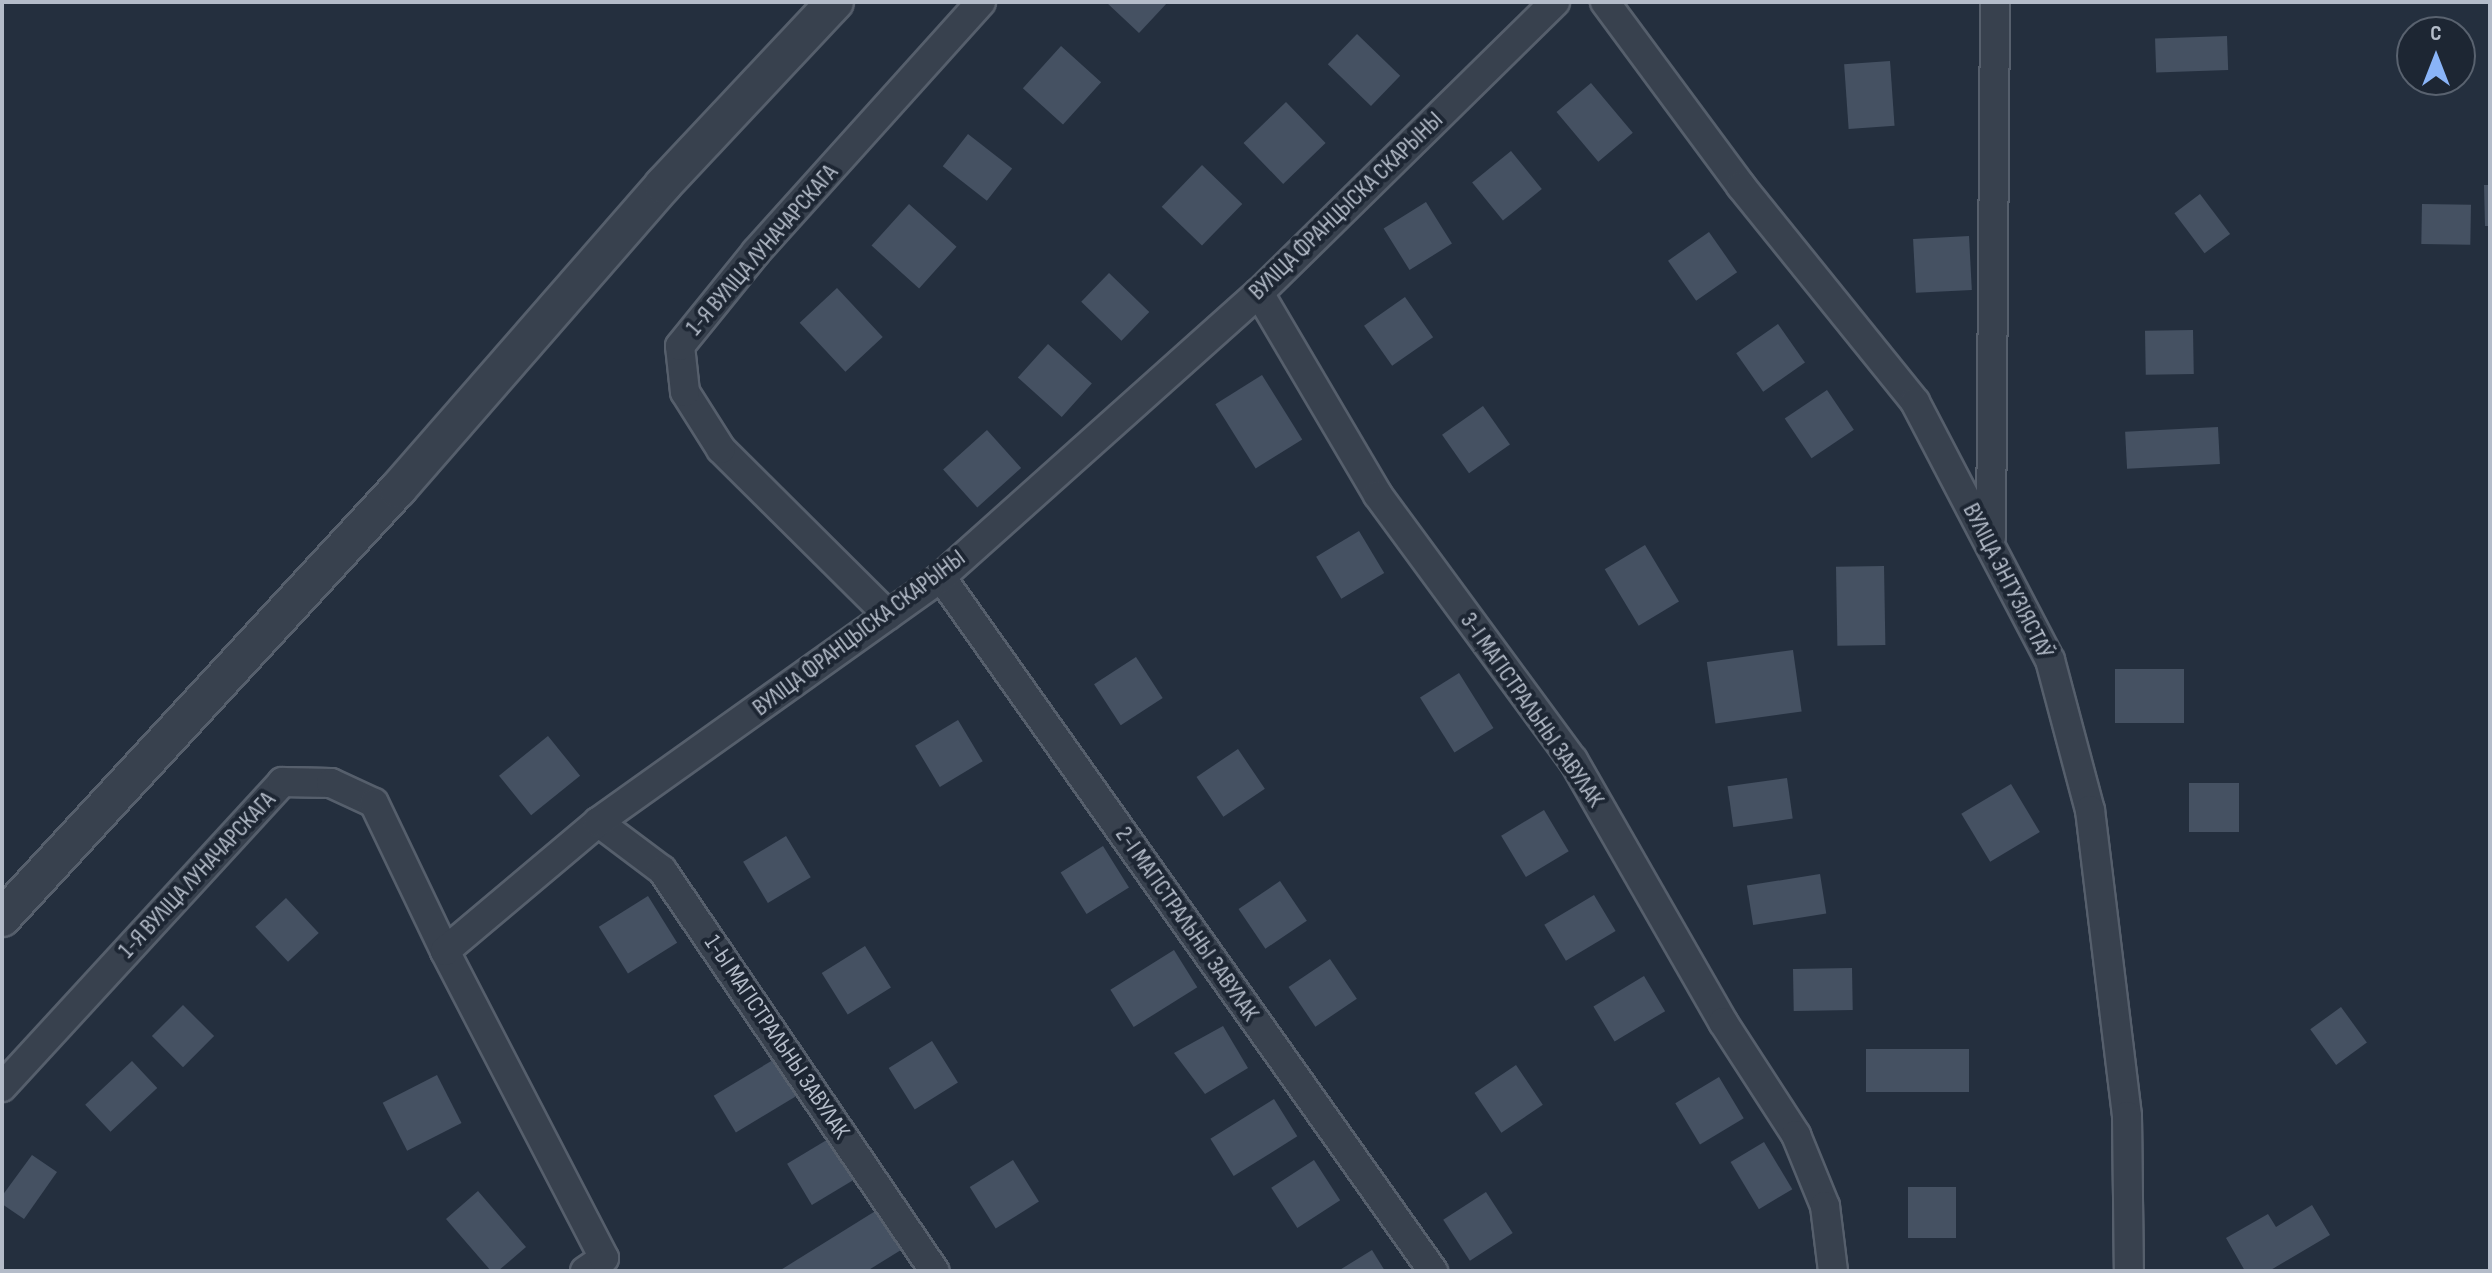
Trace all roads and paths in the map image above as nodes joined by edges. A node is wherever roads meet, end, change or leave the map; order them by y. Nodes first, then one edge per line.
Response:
1 (835, 2) edge
2 (981, 2) edge
3 (1555, 2) edge
4 (1605, 2) edge
5 (1995, 2) edge
6 (1259, 293) junction
7 (1991, 544) junction
8 (941, 577) junction
9 (888, 615) junction
10 (598, 822) junction
11 (2, 918) edge
12 (445, 951) junction
13 (2, 1087) edge
14 (599, 1267) edge
15 (935, 1271) edge
16 (1433, 1271) edge
17 (1833, 1271) edge
18 (2129, 1271) edge

1 - 11 street
2 - 9 street, 1-Я ВУЛІЦА ЛУНАЧАРСКАГА
3 - 6 street, ВУЛІЦА ФРАНЦЫСКА СКАРЫНЫ
4 - 7 street, ВУЛІЦА ЭНТУЗІЯСТАЎ
5 - 7 street
6 - 8 street, ВУЛІЦА ФРАНЦЫСКА СКАРЫНЫ
6 - 17 street, 3-І МАГІСТРАЛЬНЫ ЗАВУЛАК
7 - 18 street, ВУЛІЦА ЭНТУЗІЯСТАЎ
8 - 9 street, ВУЛІЦА ФРАНЦЫСКА СКАРЫНЫ
8 - 16 street, 2-І МАГІСТРАЛЬНЫ ЗАВУЛАК
9 - 10 street, ВУЛІЦА ФРАНЦЫСКА СКАРЫНЫ
10 - 12 street, ВУЛІЦА ФРАНЦЫСКА СКАРЫНЫ
10 - 15 street, 1-Ы МАГІСТРАЛЬНЫ ЗАВУЛАК
12 - 13 street, 1-Я ВУЛІЦА ЛУНАЧАРСКАГА
12 - 14 street

